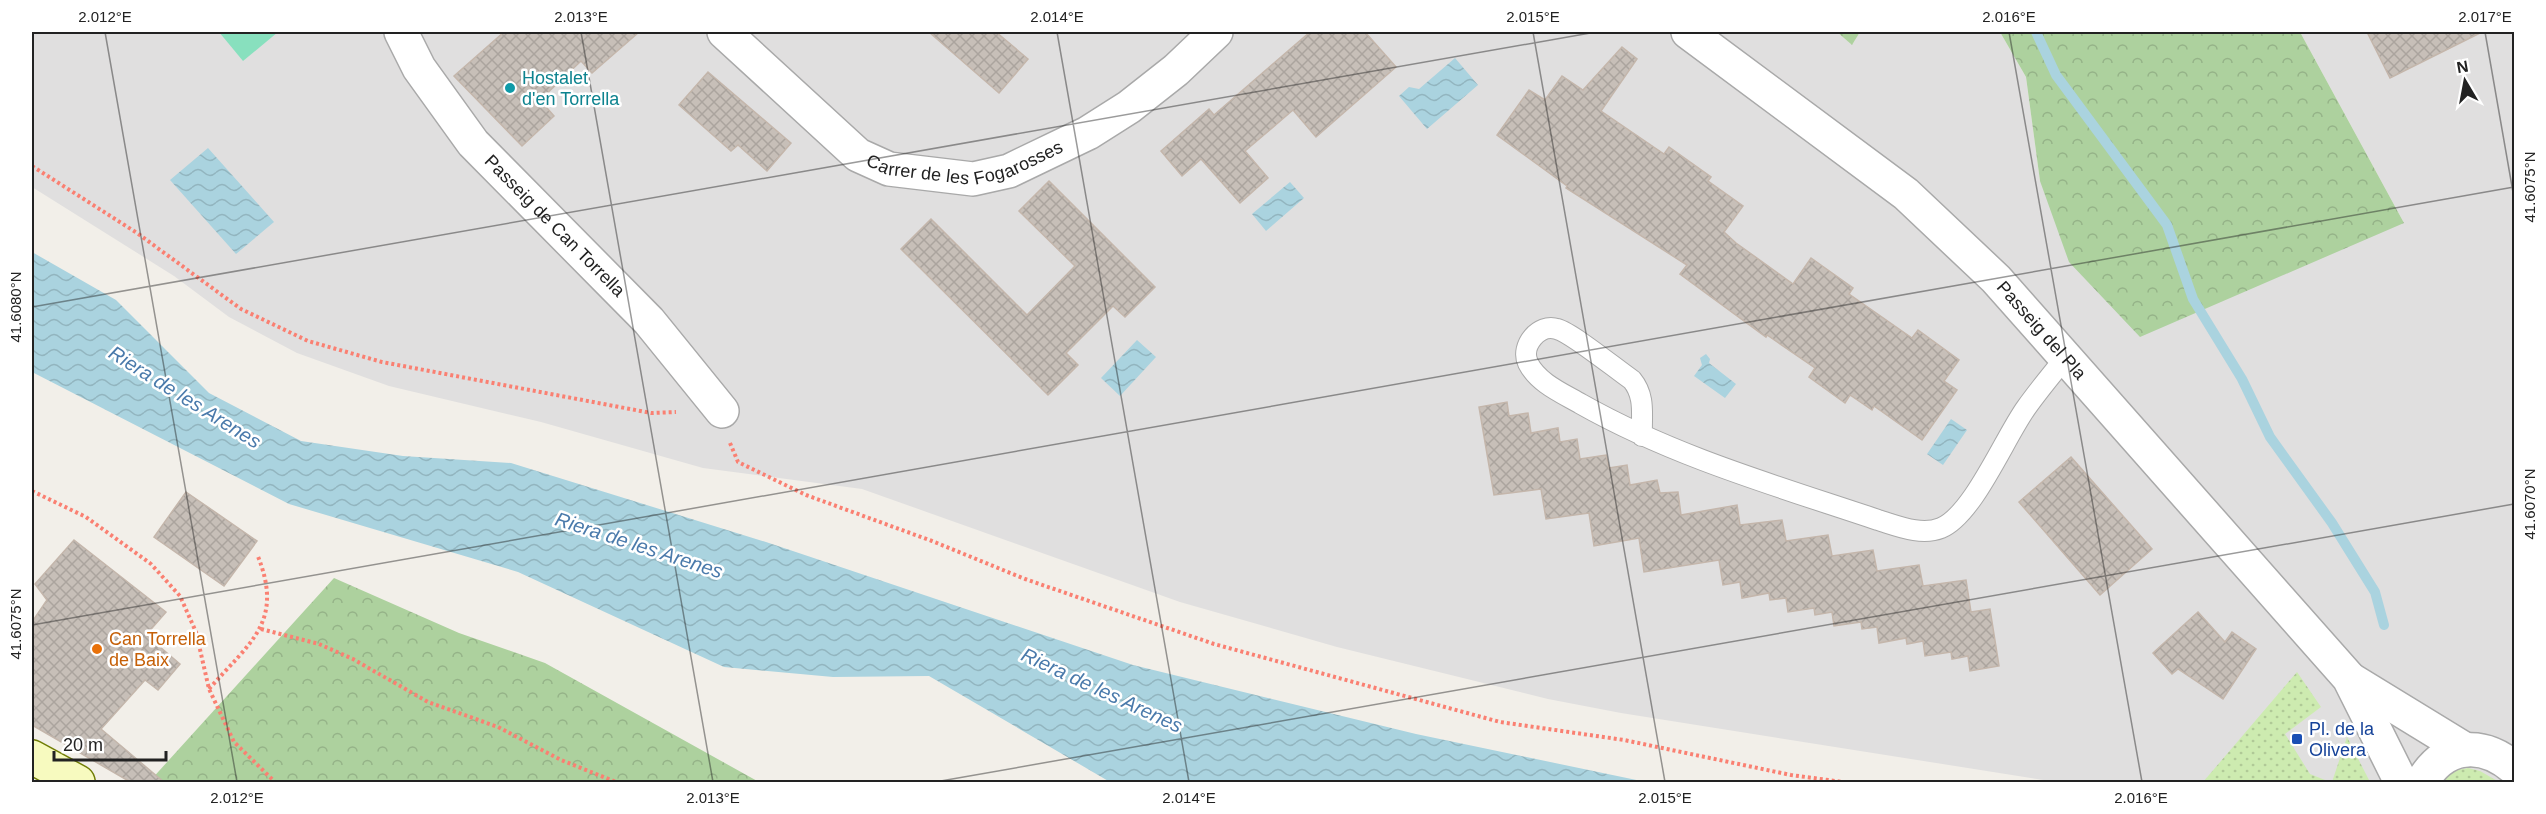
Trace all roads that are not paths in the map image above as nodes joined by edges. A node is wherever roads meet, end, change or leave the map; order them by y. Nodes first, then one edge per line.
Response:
1 (401, 32) edge
2 (724, 32) edge
3 (1216, 32) edge
4 (1688, 32) edge
5 (2066, 357) junction
6 (722, 411) road end
7 (1642, 436) junction
8 (2349, 678) junction
9 (2489, 750) edge
10 (32, 757) edge
11 (2514, 768) edge
12 (78, 783) edge
13 (2401, 783) edge
14 (2422, 783) edge

1 - 6 street, Passeig de Can Torrella
2 - 3 street, Carrer de les Fogarosses
4 - 5 street, Passeig del Pla
5 - 7 lane
5 - 8 street, Passeig del Pla
7 - 7 lane
8 - 9 street, Passeig del Pla
8 - 13 street, Passeig del Pla
9 - 11 street, Passeig del Pla
9 - 14 street
10 - 12 street

